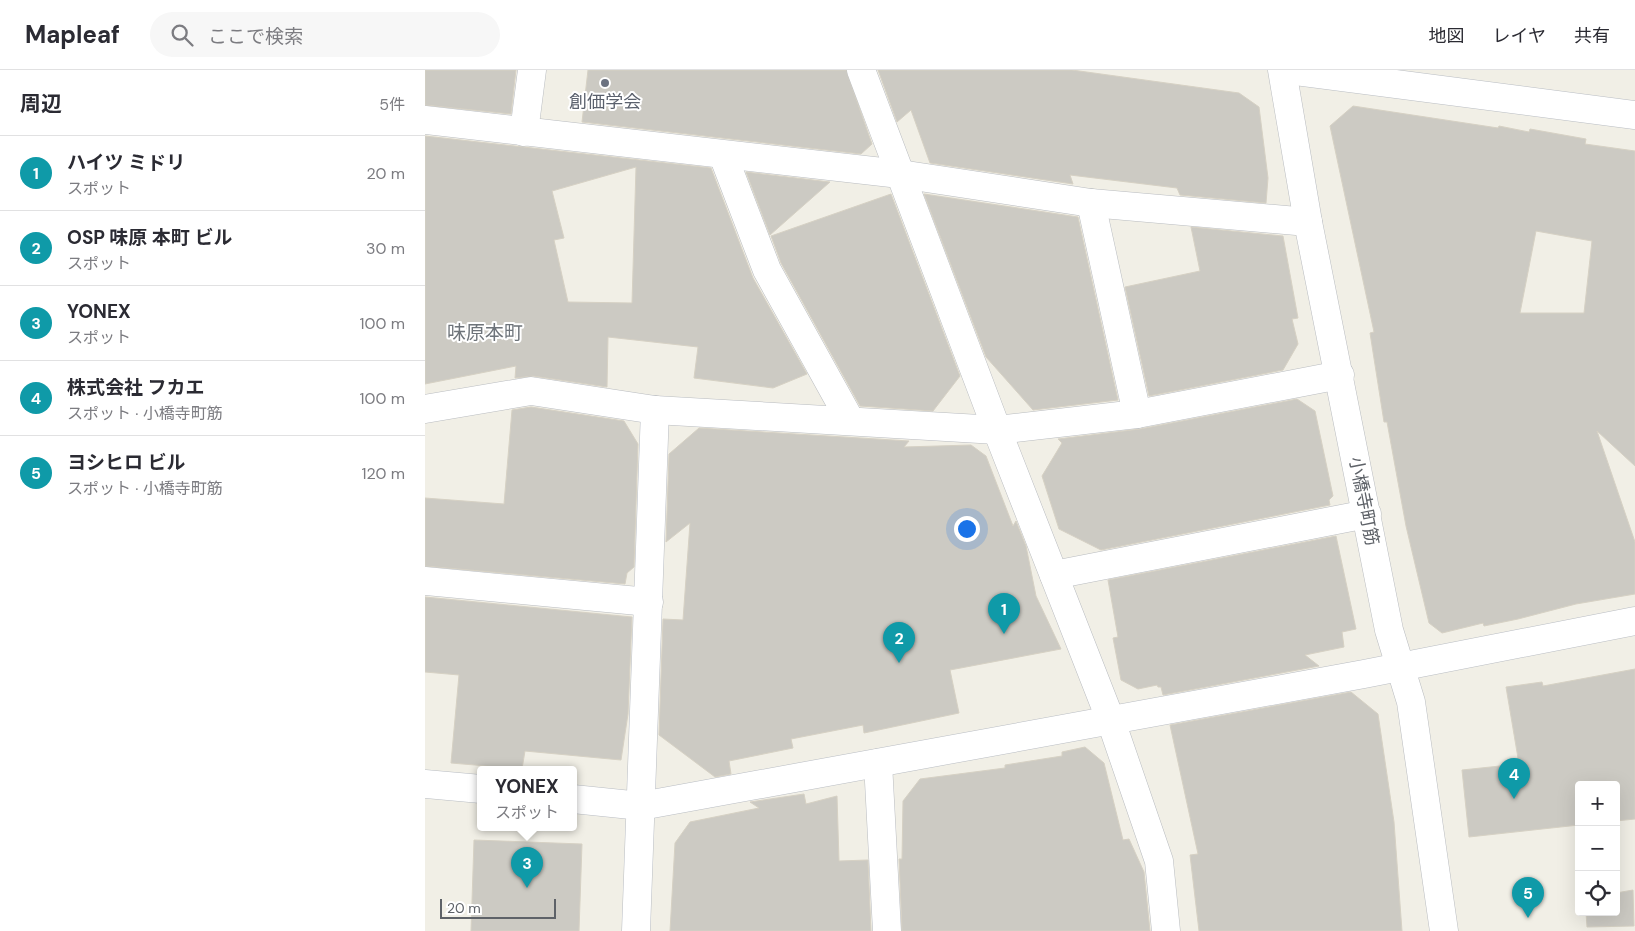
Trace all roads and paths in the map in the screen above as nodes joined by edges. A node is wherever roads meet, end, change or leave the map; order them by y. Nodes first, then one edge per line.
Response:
1 (532, 70) edge
2 (861, 70) edge
3 (1282, 70) edge
4 (1288, 70) edge
5 (1635, 115) edge
6 (425, 120) edge
7 (524, 132) junction
8 (723, 155) junction
9 (900, 174) junction
10 (1091, 203) junction
11 (1309, 222) junction
12 (1339, 375) junction
13 (425, 409) edge
14 (655, 410) junction
15 (1137, 414) junction
16 (850, 420) junction
17 (997, 430) junction
18 (1367, 514) junction
19 (1054, 575) junction
20 (425, 581) edge
21 (649, 602) junction
22 (1635, 621) edge
23 (1400, 667) junction
24 (1111, 721) junction
25 (878, 763) junction
26 (425, 784) edge
27 (477, 789) edge
28 (577, 799) edge
29 (641, 806) junction
30 (636, 931) edge
31 (887, 931) edge
32 (1166, 931) edge
33 (1444, 931) edge

1 - 7 street
2 - 9 street
3 - 11 street, 小橋寺町筋
4 - 5 street
6 - 7 street
7 - 8 street
8 - 9 street
8 - 16 street
9 - 10 street
9 - 17 street
10 - 11 street
10 - 15 street
11 - 12 street, 小橋寺町筋
12 - 15 street
12 - 18 street, 小橋寺町筋
13 - 14 street
14 - 16 street
14 - 21 street
15 - 17 street
16 - 17 street
17 - 19 street
18 - 19 street
18 - 23 street, 小橋寺町筋
19 - 24 street
20 - 21 street
21 - 29 street
22 - 23 street
23 - 24 street
23 - 33 street, 小橋寺町筋
24 - 25 street
24 - 32 street
25 - 29 street
25 - 31 street
26 - 27 street
28 - 29 street
29 - 30 street

